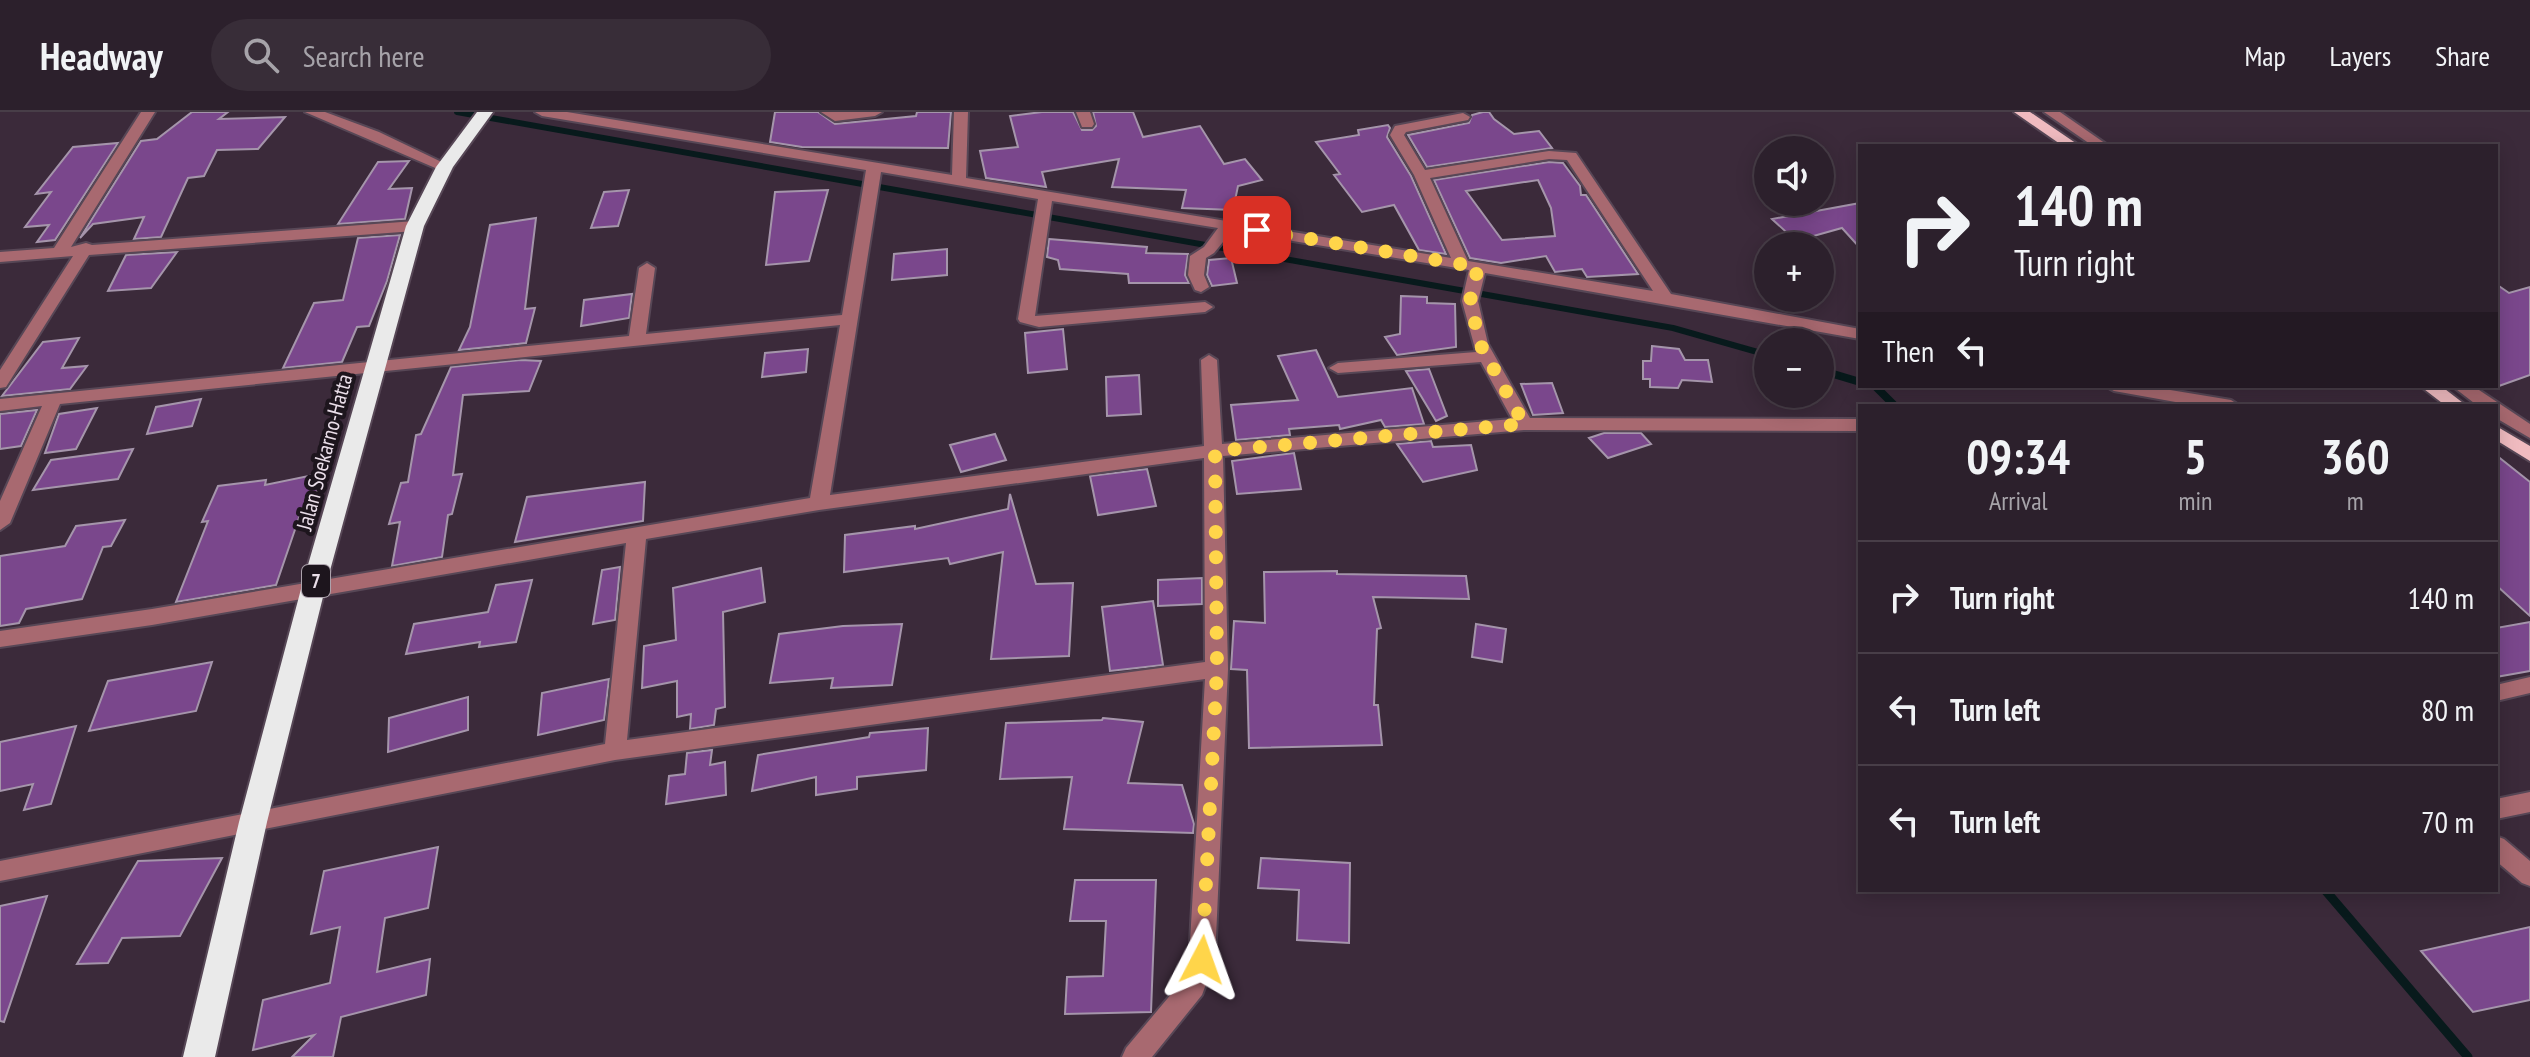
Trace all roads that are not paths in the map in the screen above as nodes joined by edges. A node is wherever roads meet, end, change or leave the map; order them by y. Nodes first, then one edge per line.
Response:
1 (148, 112) edge
2 (312, 112) edge
3 (542, 112) edge
4 (828, 112) edge
5 (875, 112) edge
6 (961, 112) edge
7 (2021, 112) edge
8 (2051, 112) edge
9 (482, 117) edge
10 (1463, 117) dead end
11 (2070, 144) edge
12 (2099, 144) edge
13 (445, 167) junction
14 (874, 168) junction
15 (1421, 175) junction
16 (959, 181) junction
17 (1046, 195) junction
18 (415, 226) junction
19 (1224, 230) junction
20 (86, 248) junction
21 (61, 250) junction
22 (0, 257) edge
23 (1470, 265) junction
24 (647, 268) dead end
25 (1201, 287) dead end
26 (1666, 298) junction
27 (1205, 307) dead end
28 (849, 319) junction
29 (1858, 334) edge
30 (637, 341) junction
31 (1487, 356) junction
32 (1209, 360) dead end
33 (374, 366) junction
34 (1338, 368) dead end
35 (0, 383) edge
36 (2120, 388) edge
37 (2432, 388) edge
38 (2464, 388) edge
39 (54, 399) junction
40 (2159, 400) edge
41 (2207, 404) edge
42 (2455, 404) edge
43 (2487, 404) edge
44 (0, 405) edge
45 (2498, 411) edge
46 (1524, 424) junction
47 (1858, 425) edge
48 (2530, 432) edge
49 (2498, 433) edge
50 (2518, 446) edge
51 (1215, 451) junction
52 (819, 503) junction
53 (0, 523) edge
54 (637, 534) junction
55 (313, 589) junction
56 (0, 639) edge
57 (1217, 669) junction
58 (2530, 685) edge
59 (2498, 693) edge
60 (615, 751) junction
61 (2530, 802) edge
62 (2498, 809) edge
63 (253, 822) junction
64 (2498, 848) edge
65 (0, 871) edge
66 (2530, 876) edge
67 (199, 1057) edge
68 (1135, 1057) edge

1 - 21 street
2 - 13 street
3 - 14 street
4 - 5 street
6 - 16 street
7 - 11 main road
8 - 12 street
9 - 13 highway, Jalan Soekarno-Hatta / 7
10 - 15 street
13 - 18 highway, Jalan Soekarno-Hatta / 7
14 - 16 street
14 - 28 street
15 - 23 street
15 - 26 street
16 - 17 street
17 - 19 street
17 - 27 street
18 - 20 street
18 - 33 highway, Jalan Soekarno-Hatta / 7
19 - 23 street
19 - 25 street
20 - 21 street
20 - 35 street
21 - 22 street
23 - 26 street
23 - 31 street
24 - 30 street
26 - 29 street
28 - 30 street
28 - 52 street
30 - 33 street
31 - 34 street
31 - 46 street
32 - 51 street
33 - 39 street
33 - 55 highway, Jalan Soekarno-Hatta / 7
36 - 40 street
37 - 42 main road
38 - 43 street
39 - 44 street
39 - 53 street
40 - 41 street
45 - 48 street
46 - 47 street
46 - 51 street
49 - 50 main road
51 - 52 street
51 - 57 street
52 - 54 street
54 - 55 street
54 - 60 street
55 - 56 street
55 - 63 highway, Jalan Soekarno-Hatta / 7
57 - 60 street
57 - 68 street
58 - 59 street
60 - 63 street
61 - 62 street
63 - 65 street
63 - 67 highway, Jalan Soekarno-Hatta / 7
64 - 66 street

